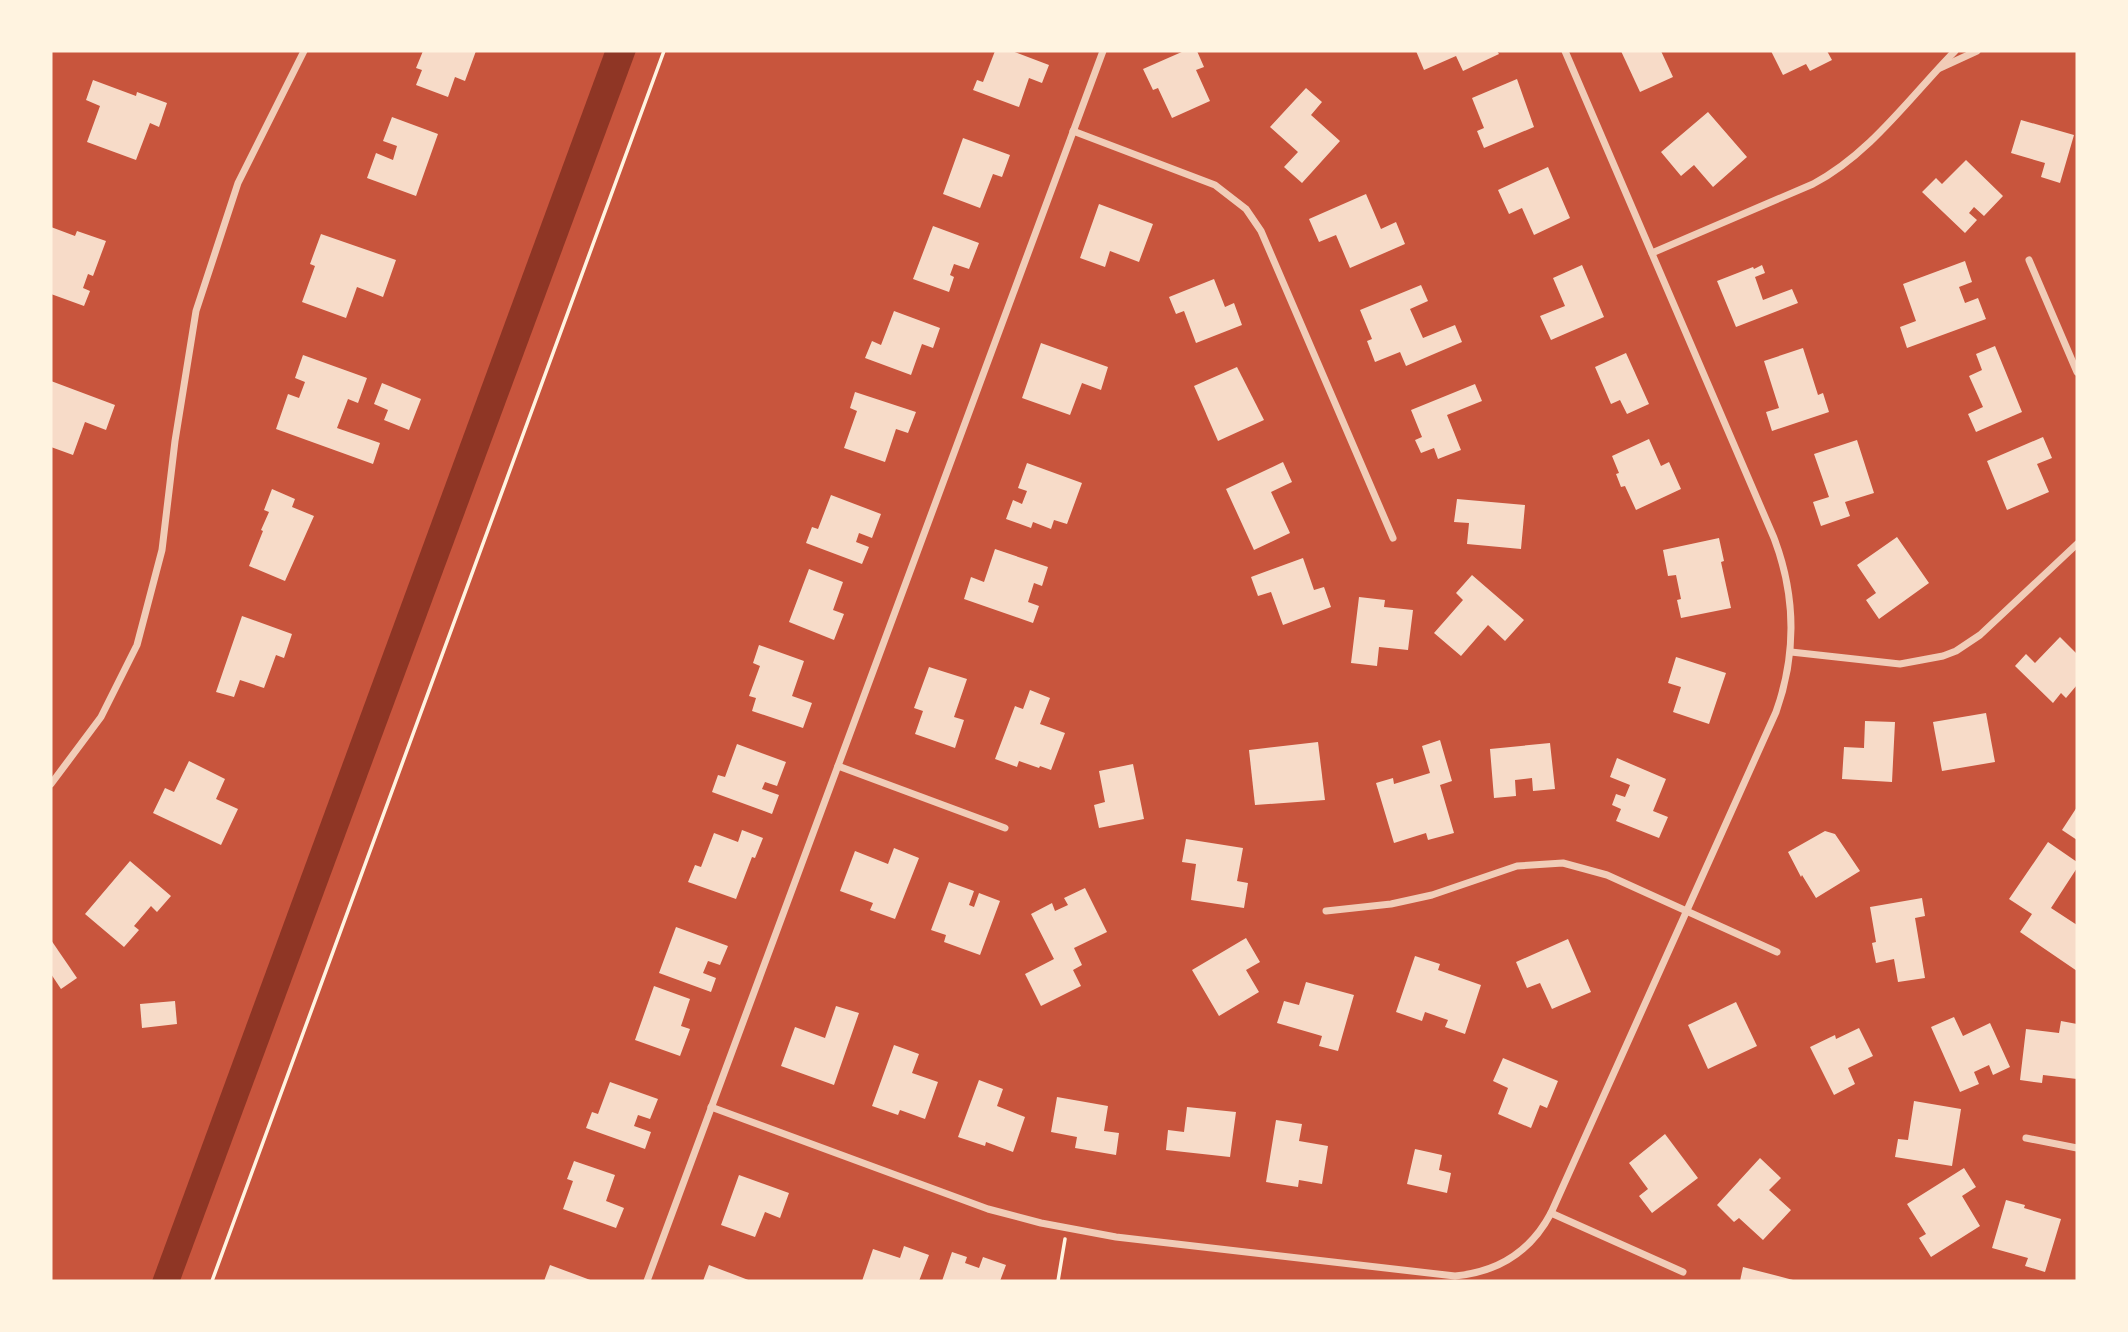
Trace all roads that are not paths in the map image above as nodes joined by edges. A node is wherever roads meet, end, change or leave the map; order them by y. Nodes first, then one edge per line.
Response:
1 (304, 51) edge
2 (1103, 51) edge
3 (1565, 51) edge
4 (1955, 51) edge
5 (1976, 51) edge
6 (1936, 70) junction
7 (1073, 131) junction
8 (1652, 253) junction
9 (2029, 260) dead end
10 (2077, 372) edge
11 (1393, 537) dead end
12 (2077, 544) edge
13 (1791, 652) junction
14 (838, 766) junction
15 (51, 784) edge
16 (1005, 828) dead end
17 (1326, 911) dead end
18 (1686, 911) junction
19 (1777, 952) dead end
20 (711, 1107) junction
21 (2026, 1138) dead end
22 (2077, 1148) edge
23 (1551, 1213) junction
24 (1683, 1272) dead end
25 (647, 1281) edge

1 - 15 street
2 - 7 street
3 - 8 street
4 - 6 street
5 - 6 street
6 - 8 street
7 - 11 street
7 - 14 street
8 - 13 street
9 - 10 street
12 - 13 street
13 - 18 street
14 - 16 street
14 - 20 street
17 - 18 street
18 - 19 street
18 - 23 street
20 - 23 street
20 - 25 street
21 - 22 street
23 - 24 street

